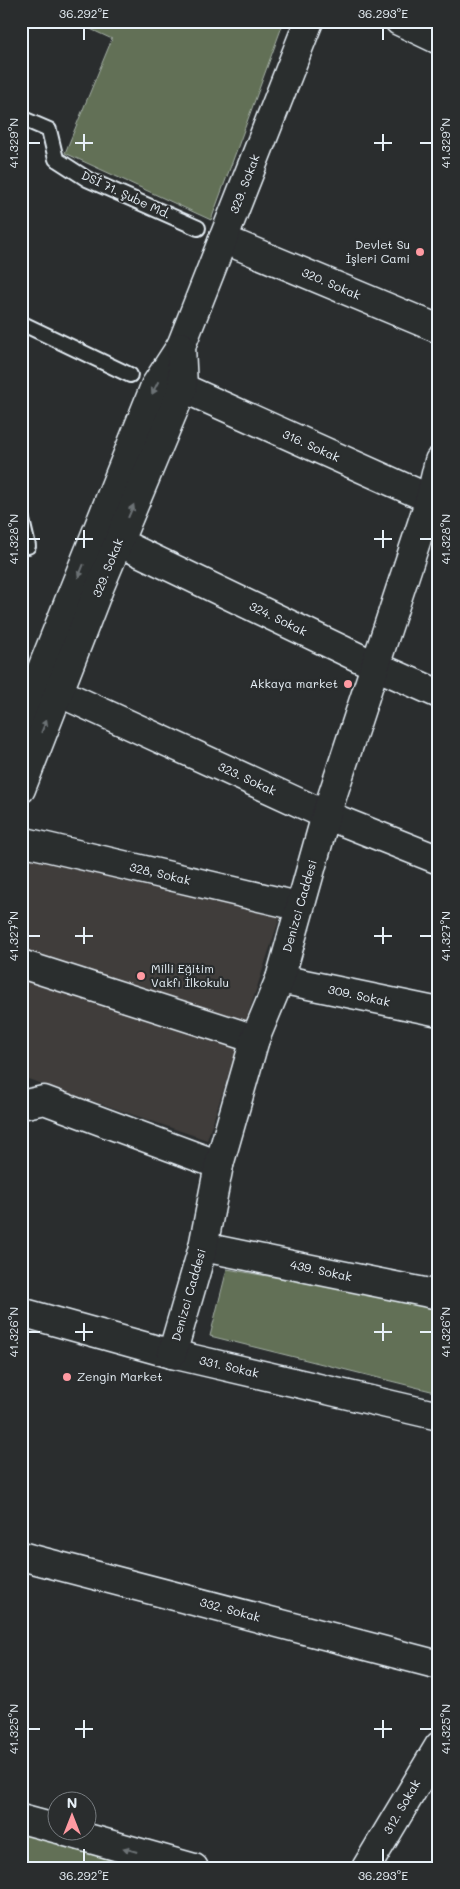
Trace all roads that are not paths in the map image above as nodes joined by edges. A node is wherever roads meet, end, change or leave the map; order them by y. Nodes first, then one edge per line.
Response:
1 (309, 21) edge
2 (399, 21) edge
3 (439, 40) edge
4 (21, 118) edge
5 (198, 228) dead end
6 (223, 239) junction
7 (21, 323) edge
8 (439, 329) edge
9 (181, 346) junction
10 (130, 375) dead end
11 (183, 388) junction
12 (439, 461) edge
13 (434, 501) edge
14 (21, 516) edge
15 (118, 542) junction
16 (25, 545) edge
17 (376, 666) junction
18 (58, 692) junction
19 (439, 694) edge
20 (21, 721) edge
21 (21, 788) edge
22 (326, 815) junction
23 (21, 841) edge
24 (439, 860) edge
25 (298, 906) junction
26 (21, 964) edge
27 (280, 979) junction
28 (439, 1012) edge
29 (255, 1039) junction
30 (21, 1106) edge
31 (218, 1165) junction
32 (203, 1247) junction
33 (439, 1296) edge
34 (21, 1312) edge
35 (172, 1354) junction
36 (439, 1416) edge
37 (21, 1556) edge
38 (439, 1665) edge
39 (439, 1746) edge
40 (430, 1777) edge
41 (21, 1819) edge
42 (48, 1826) edge
43 (98, 1841) edge
44 (194, 1868) edge
45 (366, 1868) edge

1 - 6 street, 329. Sokak
2 - 3 street
4 - 5 lane, DSİ 71. Şube Md.
6 - 8 street, 320. Sokak
6 - 9 street, 329. Sokak
7 - 10 lane
9 - 11 street, 329. Sokak
9 -> 20 street, 329. Sokak
11 - 13 street, 316. Sokak
15 -> 11 street, 329. Sokak
12 - 13 street, Denizci Caddesi
13 - 17 street, Denizci Caddesi
14 - 16 lane
15 - 17 street, 324. Sokak
15 - 18 street, 329. Sokak
17 - 19 street, 324. Sokak
17 - 22 street, Denizci Caddesi
21 -> 18 street, 329. Sokak
18 - 22 street, 323. Sokak
22 - 24 street, 323. Sokak
22 - 25 street, Denizci Caddesi
23 - 25 street, 328, Sokak
25 - 27 street, Denizci Caddesi
26 - 29 street
27 - 28 street, 309. Sokak
27 - 29 street, Denizci Caddesi
29 - 31 street, Denizci Caddesi
30 - 31 street
31 - 32 street, Denizci Caddesi
32 - 33 street, 439. Sokak
32 - 35 street, Denizci Caddesi
34 - 35 street, 331. Sokak
35 - 36 street, 331. Sokak
37 - 38 street, 332. Sokak
39 - 40 street, 312. Sokak
40 - 45 street, 312. Sokak
41 - 42 street
44 -> 43 street

